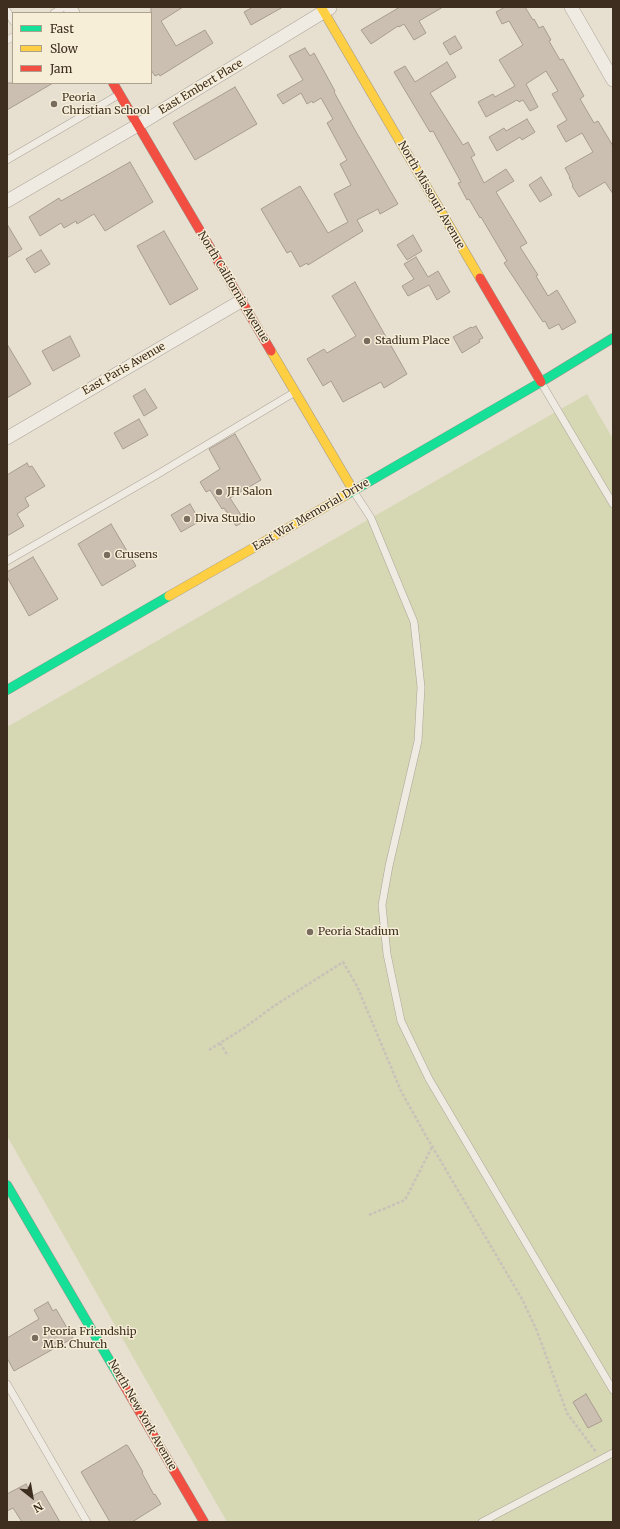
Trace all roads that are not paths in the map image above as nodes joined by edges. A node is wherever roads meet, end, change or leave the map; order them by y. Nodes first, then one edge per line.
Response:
1 (571, 7) edge
2 (325, 9) edge
3 (7, 10) edge
4 (12, 19) edge
5 (613, 80) edge
6 (115, 84) edge
7 (120, 94) junction
8 (138, 125) junction
9 (7, 160) edge
10 (7, 202) edge
11 (241, 300) junction
12 (613, 338) edge
13 (541, 382) junction
14 (295, 392) junction
15 (7, 438) edge
16 (353, 490) junction
17 (613, 504) edge
18 (7, 561) edge
19 (7, 690) edge
20 (8, 1189) edge
21 (7, 1384) edge
22 (613, 1390) edge
23 (613, 1453) edge
24 (87, 1522) edge
25 (204, 1522) edge
26 (482, 1522) edge

1 - 5 street
2 - 8 street, East Embert Place
2 - 13 main road, North Missouri Avenue
3 - 4 lane
6 - 7 main road, North California Avenue
7 - 8 main road, North California Avenue
7 - 9 lane
8 - 10 street, East Embert Place
8 - 11 main road, North California Avenue
11 - 14 main road, North California Avenue
11 - 15 street, East Paris Avenue
12 - 13 main road, East War Memorial Drive
13 - 16 main road, East War Memorial Drive
13 - 17 lane
14 - 16 main road, North California Avenue
14 - 18 lane
16 - 19 main road, East War Memorial Drive
16 - 22 lane
20 - 25 main road, North New York Avenue
21 - 24 lane
23 - 26 lane

